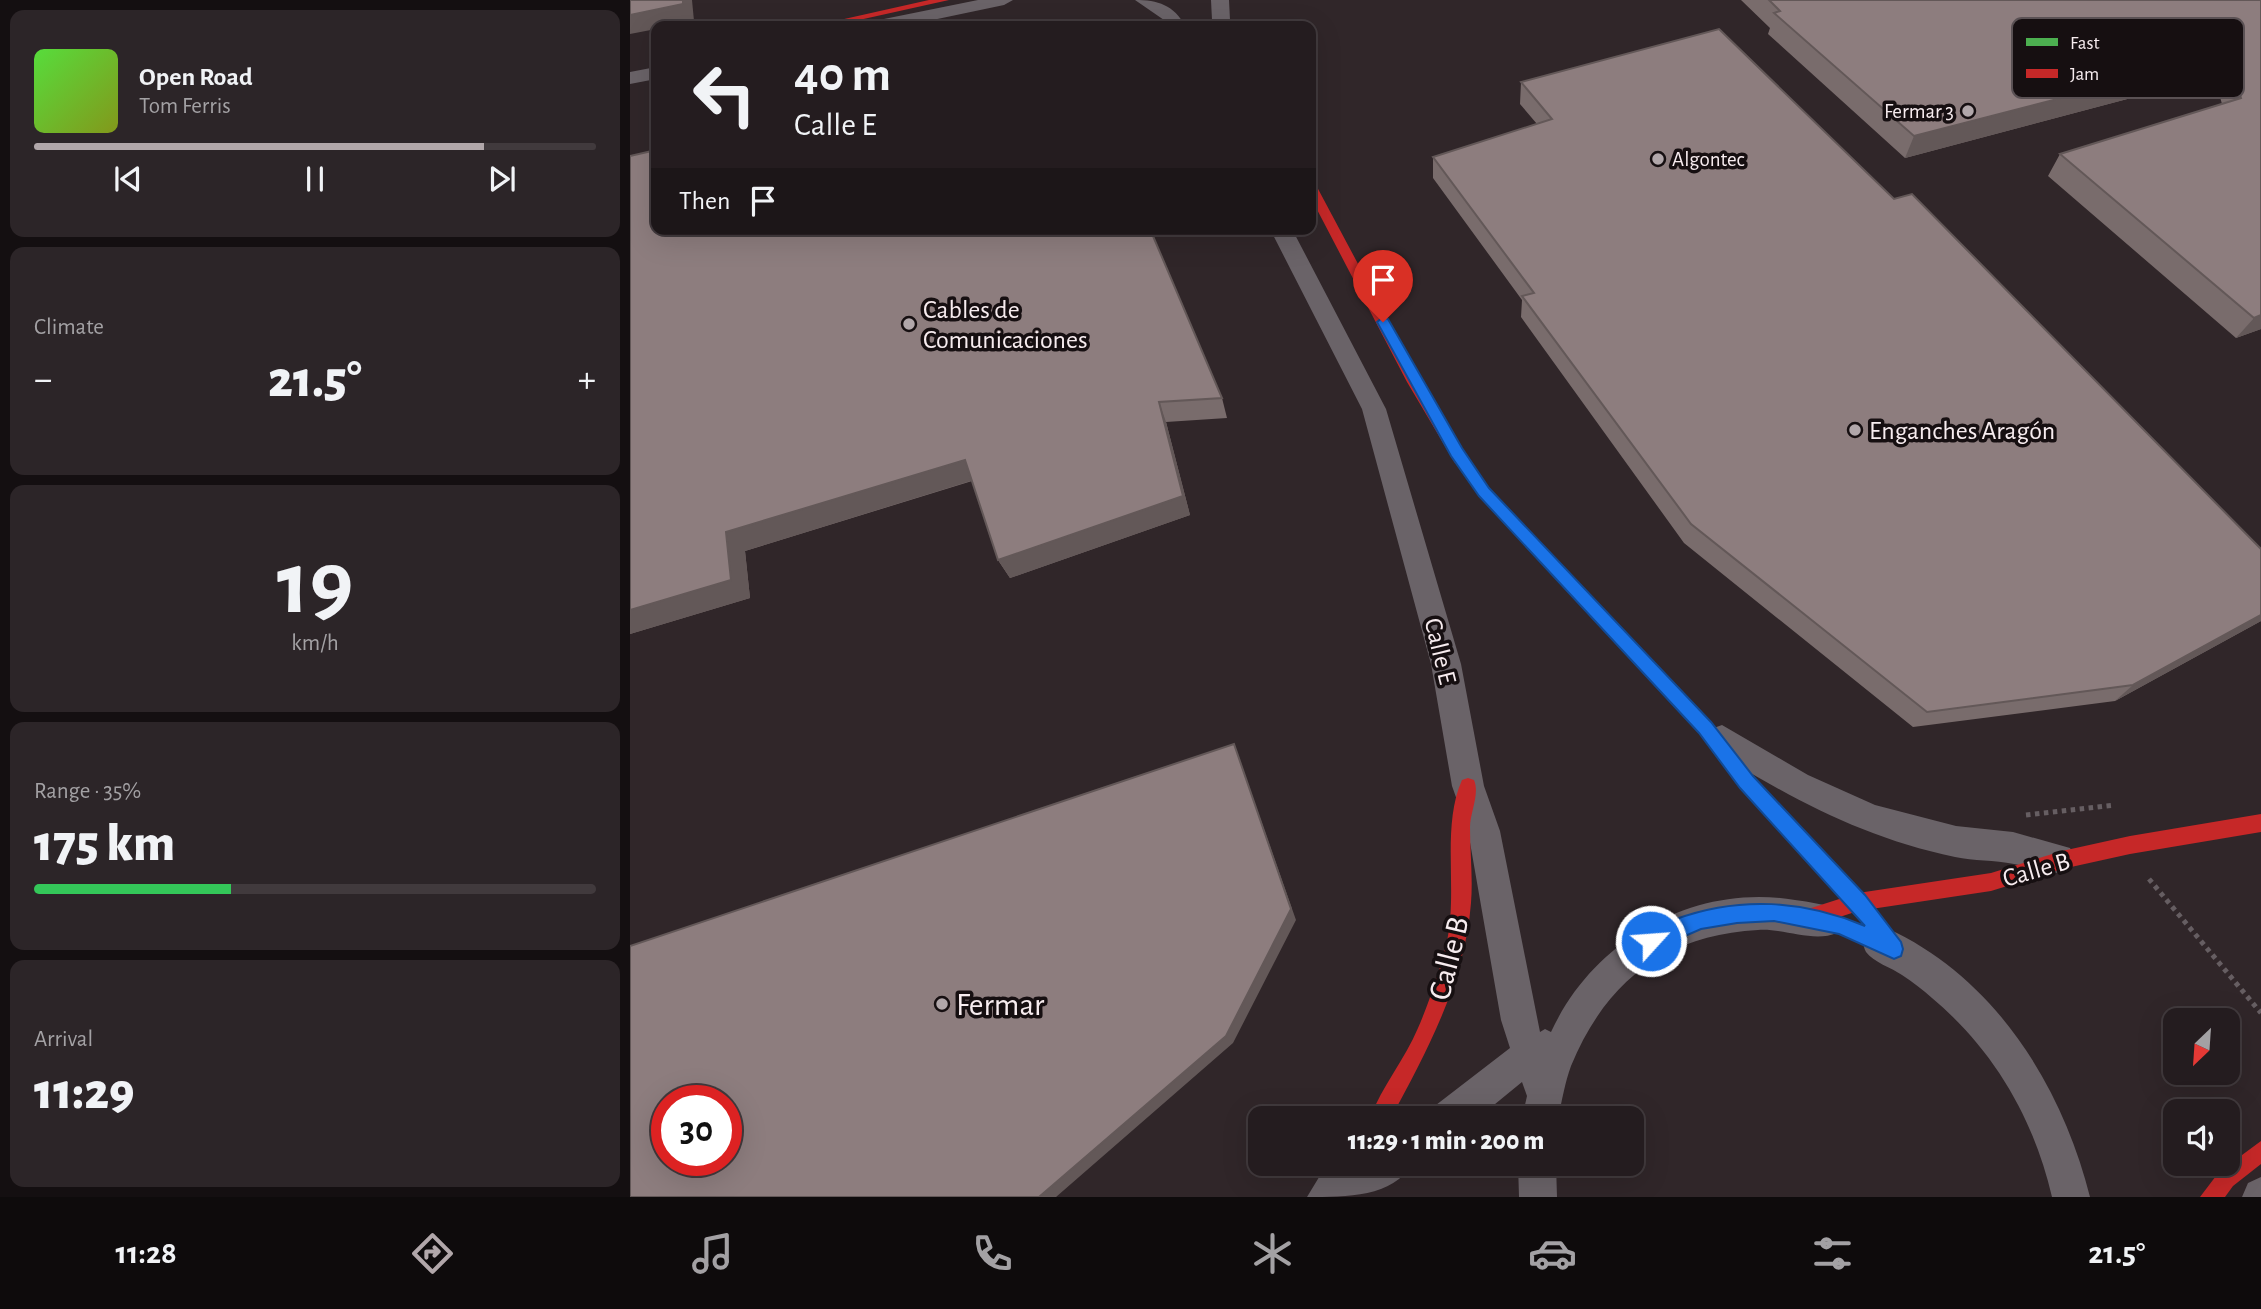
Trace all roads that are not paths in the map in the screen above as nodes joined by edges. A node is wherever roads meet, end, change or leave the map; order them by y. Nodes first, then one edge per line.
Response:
1 (944, 0) edge
2 (1004, 0) edge
3 (1144, 0) edge
4 (1205, 0) edge
5 (1220, 0) edge
6 (1172, 14) edge
7 (842, 21) edge
8 (903, 21) edge
9 (1221, 21) edge
10 (1223, 21) edge
11 (651, 61) edge
12 (630, 65) edge
13 (651, 74) edge
14 (630, 78) edge
15 (1316, 196) edge
16 (1284, 235) edge
17 (1705, 728) junction
18 (1468, 786) junction
19 (2261, 823) edge
20 (2062, 860) junction
21 (1858, 902) junction
22 (1812, 917) junction
23 (1894, 949) junction
24 (1563, 1038) junction
25 (1529, 1055) junction
26 (1542, 1105) edge
27 (1387, 1106) edge
28 (1464, 1106) edge
29 (2261, 1151) edge
30 (1341, 1176) edge
31 (1378, 1176) edge
32 (1537, 1176) edge
33 (1326, 1197) edge
34 (1343, 1197) edge
35 (1538, 1197) edge
36 (2071, 1197) edge
37 (2211, 1197) edge

1 - 7 street
2 - 8 street
3 - 6 street
4 - 9 street
5 - 10 street
11 - 12 street
13 - 14 street
15 - 17 street
16 - 18 street, Calle E
17 - 20 street
17 - 21 street
18 - 25 street, Calle E
18 - 27 street, Calle B
19 - 20 street, Calle B
20 - 21 street, Calle B
21 - 22 street, Calle B
21 - 23 street
22 - 23 street
22 - 24 street
23 - 36 street
24 - 25 street
24 - 26 street
25 - 26 street, Calle E
25 - 28 street
29 - 37 street
30 - 33 street
31 - 34 street
32 - 35 street

